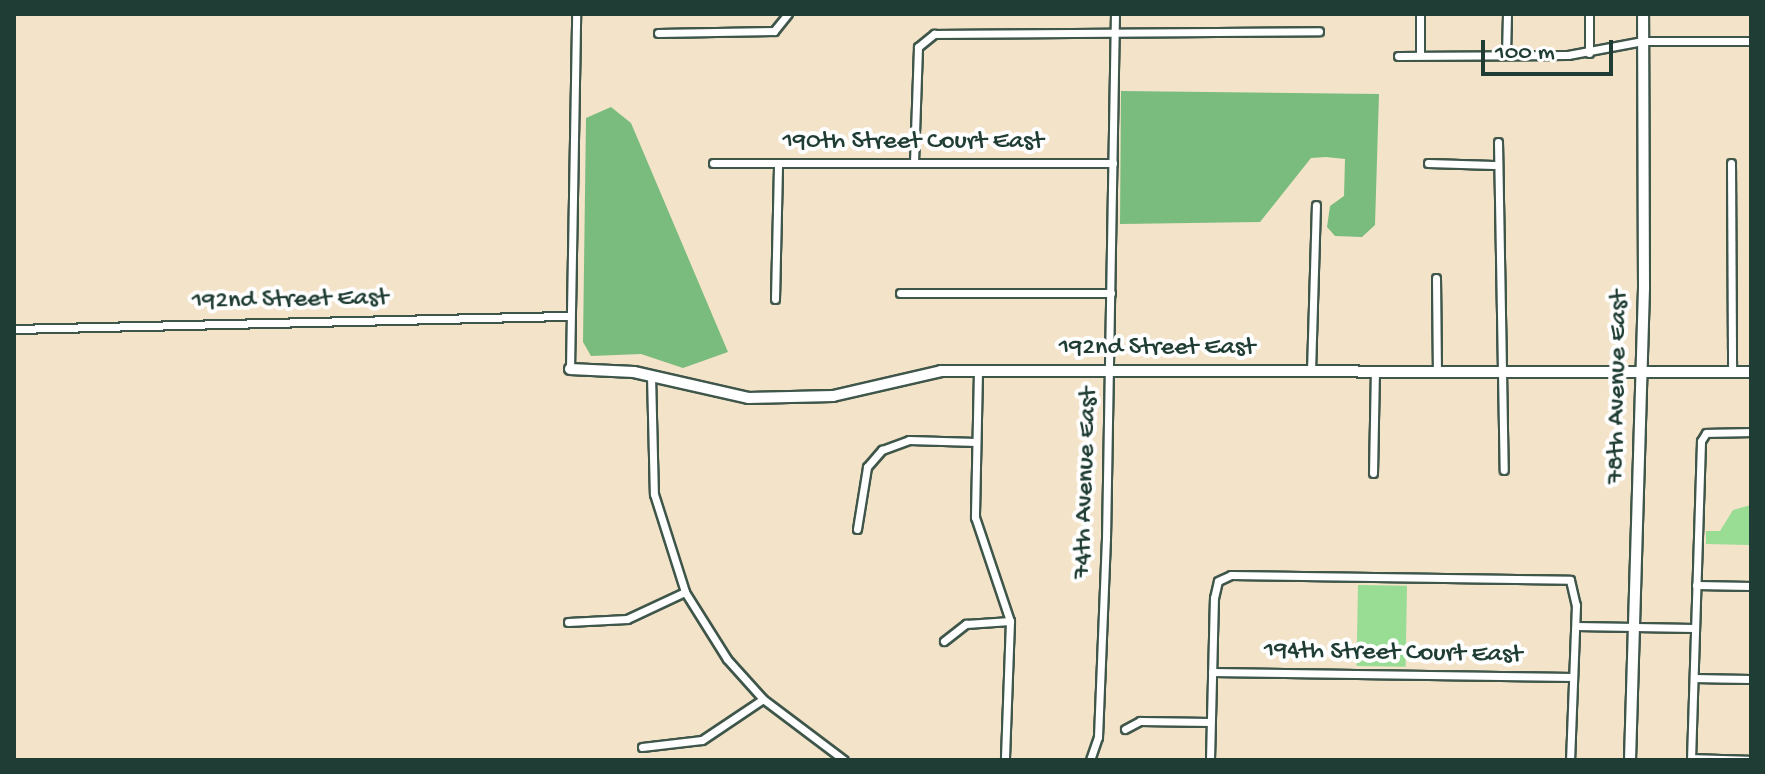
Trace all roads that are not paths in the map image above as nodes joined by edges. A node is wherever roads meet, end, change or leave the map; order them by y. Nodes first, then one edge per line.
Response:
1 (576, 14) edge
2 (788, 14) edge
3 (1115, 14) edge
4 (1420, 14) edge
5 (1507, 14) edge
6 (1589, 14) edge
7 (1643, 14) edge
8 (1319, 31) dead end
9 (658, 33) dead end
10 (1114, 33) junction
11 (1643, 41) junction
12 (1751, 41) edge
13 (1589, 53) junction
14 (1420, 55) junction
15 (1506, 55) junction
16 (1398, 56) dead end
17 (1498, 142) dead end
18 (914, 162) junction
19 (713, 163) dead end
20 (1113, 163) junction
21 (1428, 163) dead end
22 (1731, 163) dead end
23 (778, 164) junction
24 (1494, 165) junction
25 (1316, 205) dead end
26 (1436, 278) dead end
27 (900, 293) dead end
28 (1111, 293) junction
29 (775, 299) dead end
30 (567, 316) junction
31 (14, 329) edge
32 (570, 369) joint
33 (978, 371) junction
34 (1111, 371) junction
35 (1311, 372) junction
36 (1375, 372) junction
37 (1437, 372) junction
38 (1502, 372) junction
39 (1642, 372) junction
40 (1732, 372) junction
41 (1751, 372) edge
42 (651, 375) junction
43 (1751, 432) edge
44 (976, 442) junction
45 (1504, 470) dead end
46 (1373, 473) dead end
47 (857, 529) dead end
48 (1696, 585) junction
49 (1751, 586) edge
50 (685, 592) junction
51 (1010, 621) junction
52 (568, 622) dead end
53 (1576, 626) junction
54 (1634, 628) junction
55 (1694, 628) junction
56 (944, 641) dead end
57 (1212, 672) junction
58 (1573, 677) junction
59 (1694, 678) junction
60 (1751, 679) edge
61 (763, 699) junction
62 (1210, 722) junction
63 (1125, 729) dead end
64 (642, 747) dead end
65 (1692, 759) edge
66 (844, 760) edge
67 (1005, 760) edge
68 (1090, 760) edge
69 (1210, 760) edge
70 (1570, 760) edge
71 (1630, 760) edge
72 (1751, 760) edge

1 - 30 street
2 - 9 street
3 - 10 street, 74th Avenue East
4 - 14 street
5 - 15 street
6 - 13 street
7 - 11 street, 78th Avenue East
8 - 10 street
10 - 18 street
10 - 20 street, 74th Avenue East
11 - 12 street
11 - 13 street
11 - 39 street, 78th Avenue East
13 - 15 street
14 - 15 street
14 - 16 street
17 - 24 street
18 - 20 street, 190th Street Court East
18 - 23 street, 190th Street Court East
19 - 23 street, 190th Street Court East
20 - 28 street, 74th Avenue East
21 - 24 street
22 - 40 street
23 - 29 street
24 - 38 street
25 - 35 street
26 - 37 street
27 - 28 street
28 - 34 street, 74th Avenue East
30 - 31 street, 192nd Street East
30 - 32 street
32 - 42 street, 192nd Street East
33 - 34 street, 192nd Street East
33 - 42 street, 192nd Street East
33 - 44 street
34 - 35 street, 192nd Street East
34 - 68 street, 74th Avenue East
35 - 36 street, 192nd Street East
36 - 37 street, 192nd Street East
36 - 46 street
37 - 38 street, 192nd Street East
38 - 39 street, 192nd Street East
38 - 45 street
39 - 40 street, 192nd Street East
39 - 54 street, 78th Avenue East
40 - 41 street, 192nd Street East
42 - 50 street
43 - 48 street
44 - 47 street
44 - 51 street
48 - 49 street
48 - 55 street
50 - 52 street
50 - 61 street
51 - 56 street
51 - 67 street
53 - 54 street
53 - 57 street
53 - 58 street
54 - 55 street
54 - 71 street, 78th Avenue East
55 - 59 street
57 - 58 street, 194th Street Court East
57 - 62 street
58 - 70 street
59 - 60 street
59 - 65 street
61 - 64 street
61 - 66 street
62 - 63 street
62 - 69 street
65 - 72 street

